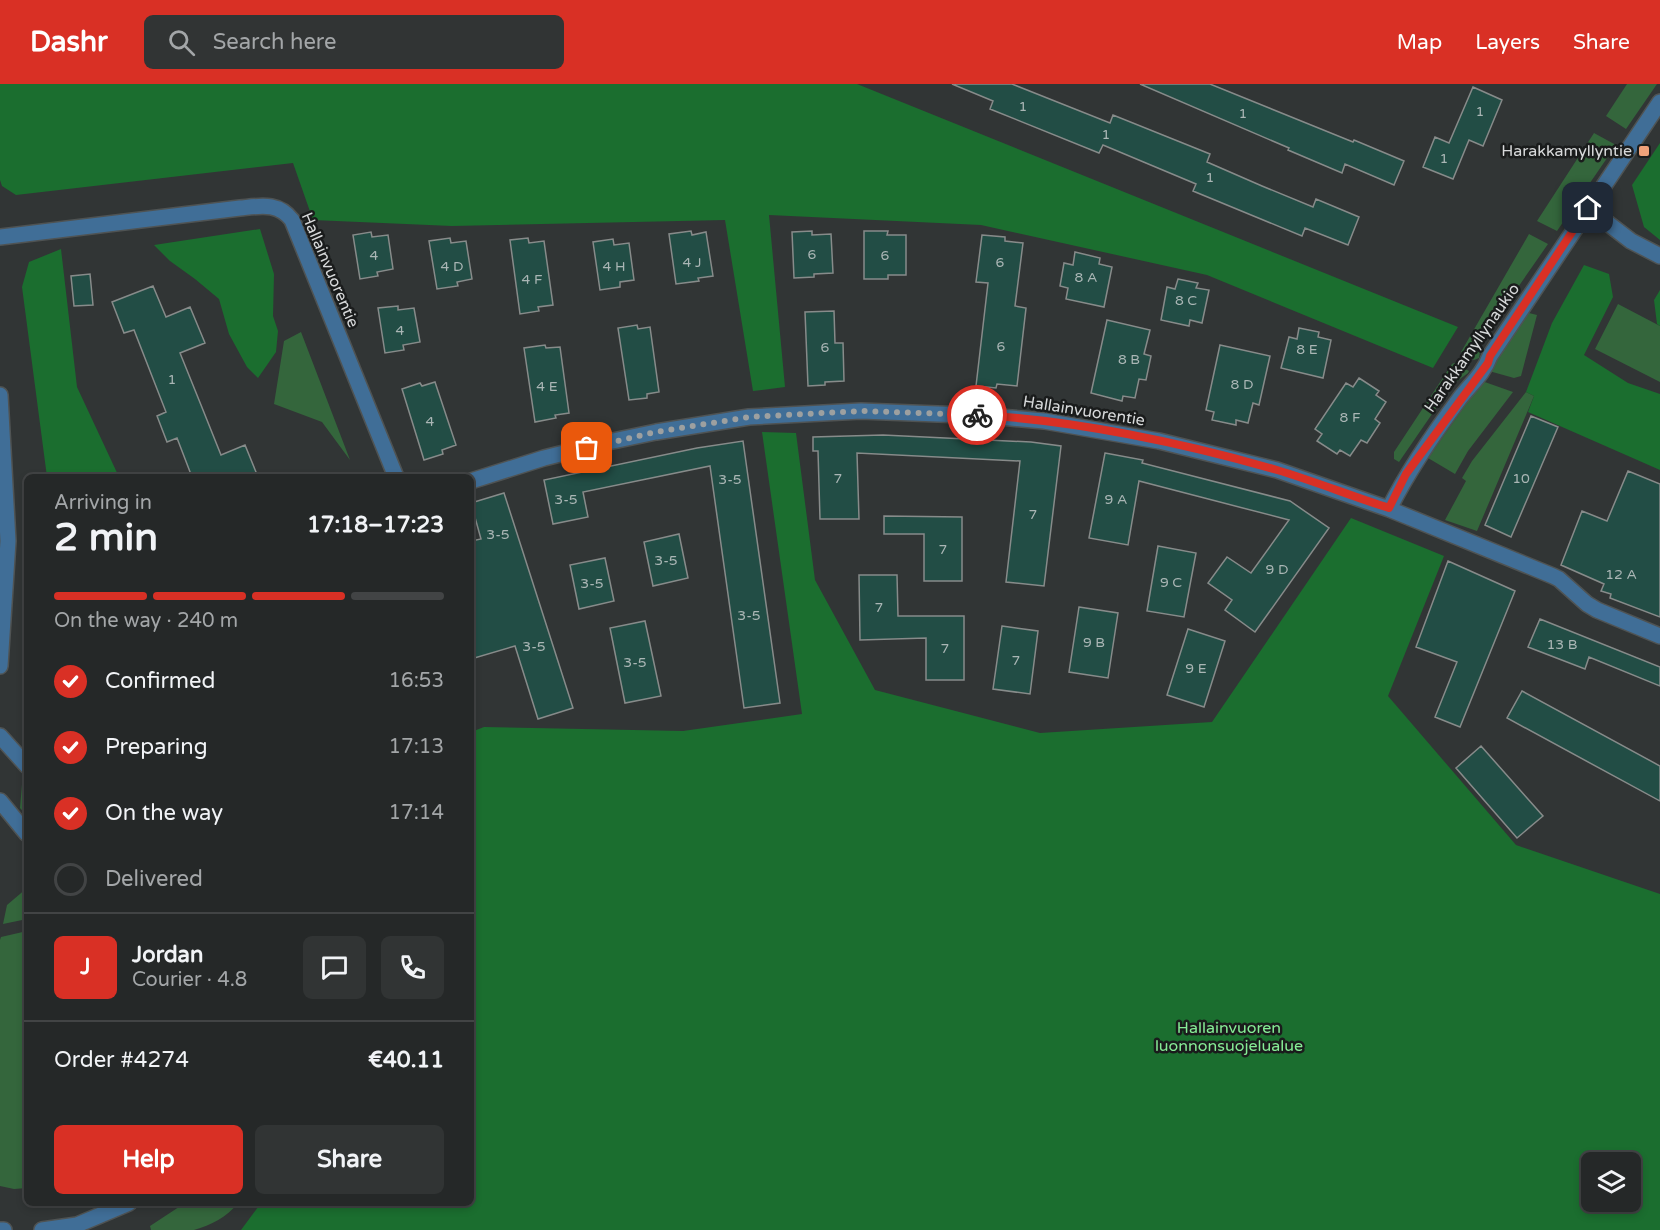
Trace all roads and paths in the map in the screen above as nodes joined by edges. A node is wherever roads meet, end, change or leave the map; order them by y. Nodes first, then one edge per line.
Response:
1 (1660, 102) edge
2 (1588, 208) junction
3 (0, 237) edge
4 (1660, 256) edge
5 (0, 395) edge
6 (395, 474) edge
7 (474, 481) edge
8 (1389, 508) junction
9 (1660, 636) edge
10 (1, 658) edge
11 (0, 736) edge
12 (24, 763) edge
13 (0, 801) edge
14 (24, 830) edge
15 (122, 1206) edge
16 (42, 1230) edge

1 - 2 street
2 - 4 street
2 - 8 street, Harakkamyllynaukio
3 - 6 street, Hallainvuorentie
5 - 10 street
7 - 8 street, Hallainvuorentie
8 - 9 street, Hallainvuorentie
11 - 12 street
13 - 14 street
15 - 16 street

